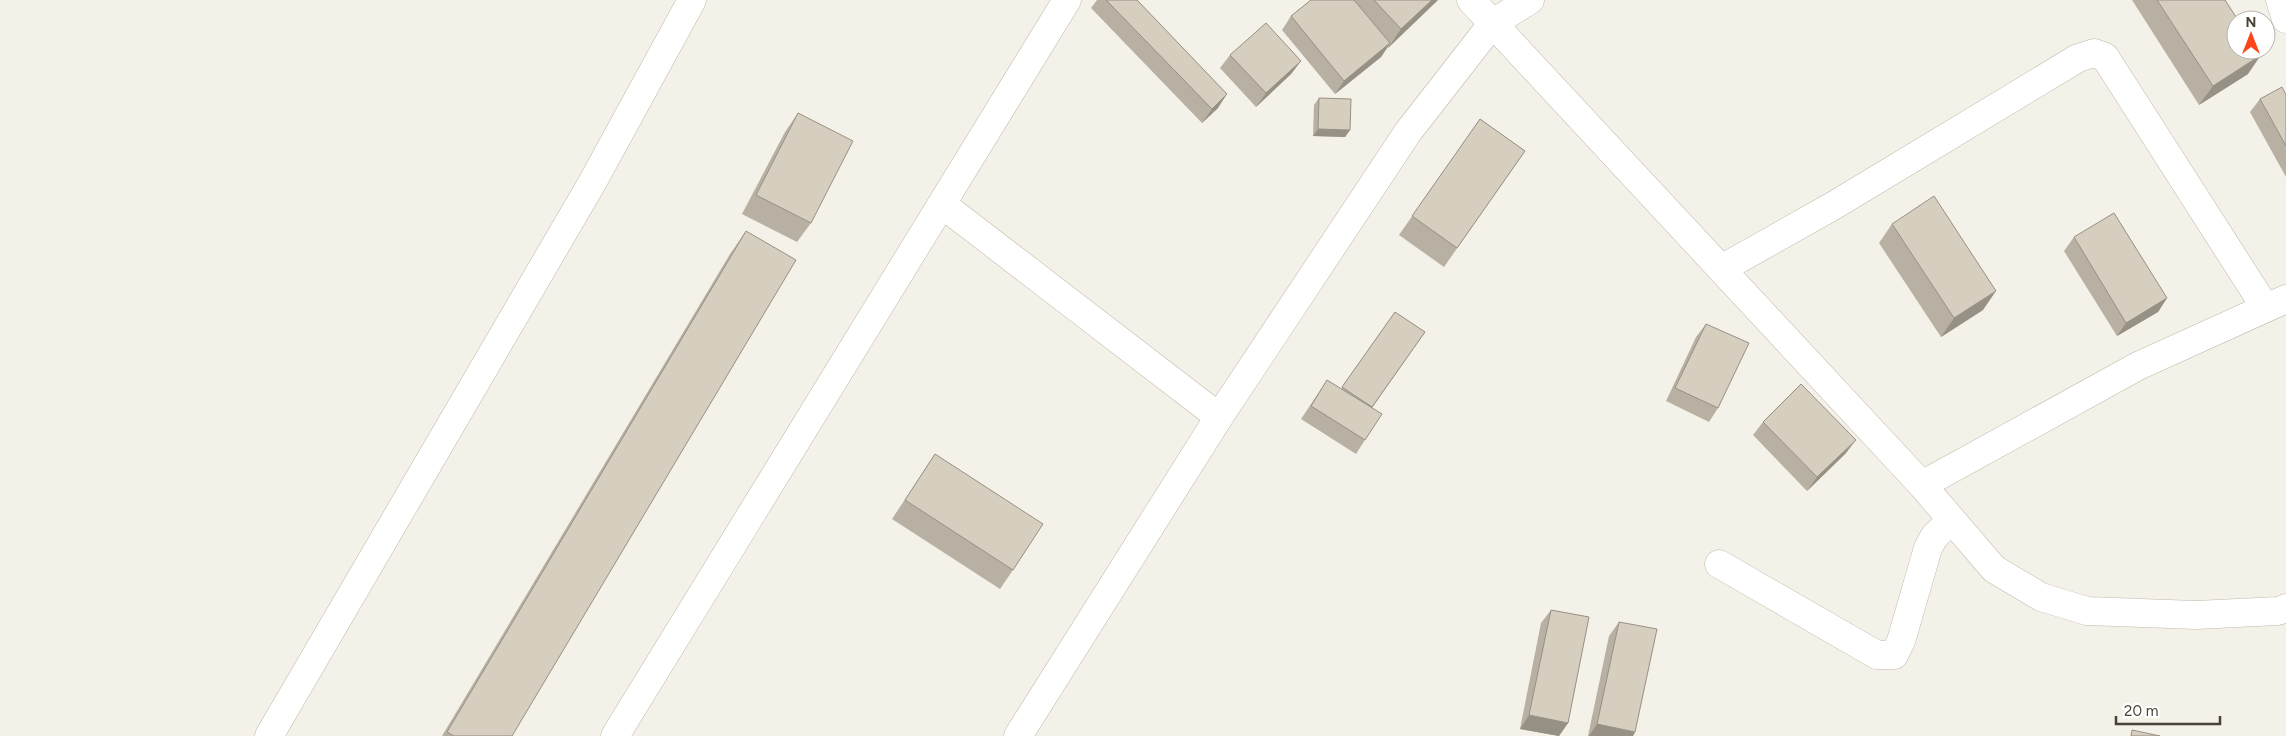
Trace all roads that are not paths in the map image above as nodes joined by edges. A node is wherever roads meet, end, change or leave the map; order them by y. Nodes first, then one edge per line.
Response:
1 (692, 0) edge
2 (1068, 0) edge
3 (1470, 0) edge
4 (1530, 0) edge
5 (2280, 0) edge
6 (2286, 19) edge
7 (1492, 24) junction
8 (943, 205) junction
9 (1721, 269) junction
10 (2276, 303) edge
11 (1219, 418) junction
12 (1922, 485) junction
13 (1951, 520) junction
14 (1719, 564) dead end
15 (2286, 608) edge
16 (269, 736) edge
17 (615, 736) edge
18 (1018, 736) edge

1 - 16 street
2 - 8 street
3 - 7 street
4 - 7 street
5 - 6 street
7 - 9 street
7 - 11 street
8 - 11 street
8 - 17 street
9 - 10 street
9 - 12 street
10 - 12 street
11 - 18 street
12 - 13 street
13 - 14 street
13 - 15 street

